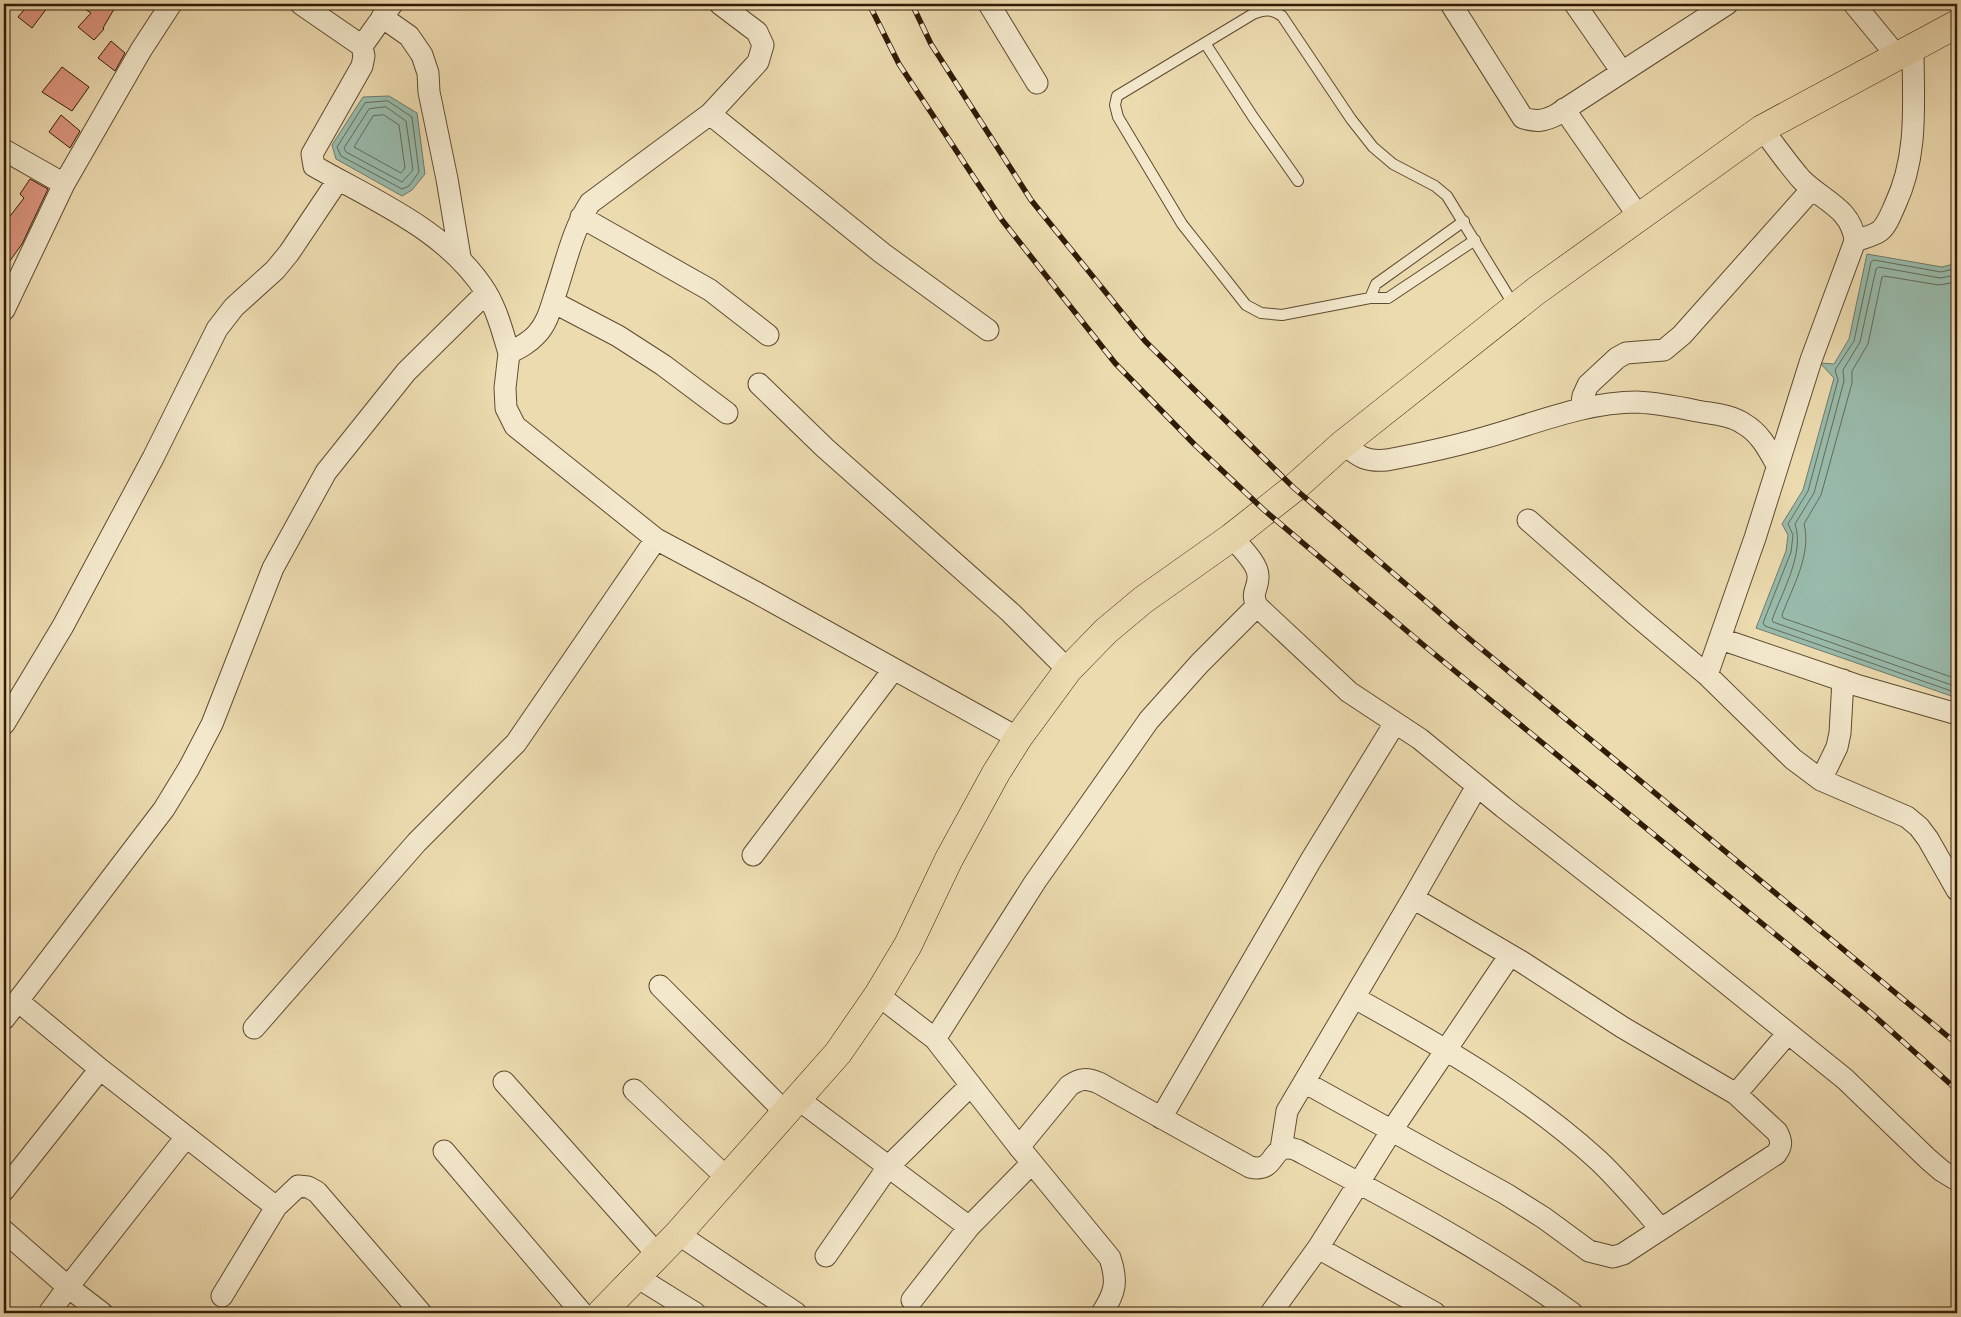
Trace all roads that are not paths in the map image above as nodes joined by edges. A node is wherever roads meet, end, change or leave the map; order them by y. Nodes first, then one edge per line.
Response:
1 (171, 4) edge
2 (300, 4) edge
3 (720, 4) edge
4 (989, 4) edge
5 (1451, 4) edge
6 (1575, 4) edge
7 (1727, 4) edge
8 (1854, 4) edge
9 (387, 10) edge
10 (1957, 24) edge
11 (1205, 43) junction
12 (362, 46) junction
13 (1905, 52) junction
14 (1622, 72) junction
15 (1037, 83) dead end
16 (1564, 109) junction
17 (710, 114) junction
18 (1762, 129) junction
19 (4, 150) edge
20 (338, 180) junction
21 (1298, 181) dead end
22 (64, 184) junction
23 (1812, 189) junction
24 (581, 217) junction
25 (1639, 217) junction
26 (1464, 221) junction
27 (1475, 240) junction
28 (1855, 241) junction
29 (460, 257) junction
30 (486, 293) junction
31 (1370, 298) junction
32 (553, 302) junction
33 (5, 306) edge
34 (1515, 308) junction
35 (988, 330) dead end
36 (768, 336) dead end
37 (509, 353) junction
38 (759, 384) dead end
39 (1581, 409) junction
40 (727, 413) dead end
41 (1344, 444) junction
42 (1777, 465) junction
43 (1528, 520) dead end
44 (1232, 537) junction
45 (656, 539) junction
46 (1257, 606) junction
47 (1721, 639) junction
48 (894, 669) junction
49 (1068, 670) junction
50 (1708, 675) junction
51 (1843, 680) junction
52 (1957, 714) edge
53 (1395, 723) junction
54 (4, 724) edge
55 (1018, 738) junction
56 (1821, 780) junction
57 (1477, 786) junction
58 (753, 855) dead end
59 (1957, 890) edge
60 (1413, 898) junction
61 (1510, 955) junction
62 (660, 986) dead end
63 (878, 995) junction
64 (1355, 998) junction
65 (18, 1001) junction
66 (4, 1019) edge
67 (254, 1028) dead end
68 (1788, 1033) junction
69 (935, 1039) junction
70 (1445, 1049) junction
71 (100, 1069) junction
72 (504, 1082) dead end
73 (1304, 1082) junction
74 (971, 1085) junction
75 (634, 1090) dead end
76 (1736, 1094) junction
77 (792, 1106) junction
78 (1161, 1118) junction
79 (1392, 1130) junction
80 (186, 1137) junction
81 (1019, 1147) junction
82 (1281, 1148) junction
83 (444, 1151) dead end
84 (1032, 1163) junction
85 (888, 1168) junction
86 (727, 1178) junction
87 (1957, 1180) edge
88 (1358, 1182) junction
89 (4, 1190) edge
90 (276, 1207) junction
91 (969, 1227) junction
92 (1661, 1229) junction
93 (4, 1232) edge
94 (678, 1234) junction
95 (1318, 1248) junction
96 (657, 1254) junction
97 (826, 1256) dead end
98 (637, 1277) junction
99 (68, 1287) junction
100 (222, 1296) dead end
101 (912, 1300) dead end
102 (48, 1313) edge
103 (102, 1313) edge
104 (421, 1313) edge
105 (582, 1313) edge
106 (601, 1313) edge
107 (695, 1313) edge
108 (796, 1313) edge
109 (1102, 1313) edge
110 (1271, 1313) edge
111 (1435, 1313) edge
112 (1572, 1313) edge

1 - 22 street
2 - 12 street
3 - 17 street
4 - 15 street
5 - 16 street
6 - 14 street
7 - 14 street
8 - 13 street
9 - 12 street
9 - 29 street
10 - 13 highway
11 - 21 lane
11 - 26 lane
11 - 31 lane
12 - 20 street
13 - 18 highway
13 - 28 street
14 - 16 street
16 - 25 street
17 - 24 street
17 - 35 street
18 - 23 street
18 - 25 highway
19 - 22 street
20 - 29 street
20 - 54 street
22 - 33 street
23 - 28 street
23 - 39 street
24 - 32 street
24 - 36 street
25 - 34 highway
26 - 27 lane
26 - 31 lane
27 - 31 lane
27 - 34 lane
28 - 42 street
29 - 30 street
30 - 37 street
30 - 65 street
32 - 37 street
32 - 40 street
34 - 41 highway
37 - 45 street
38 - 49 street
39 - 41 street
39 - 42 street
41 - 44 highway
42 - 47 street
43 - 50 street
44 - 46 street
44 - 49 highway
45 - 48 street
45 - 67 street
46 - 53 street
46 - 69 street
47 - 50 street
47 - 51 street
48 - 55 street
48 - 58 street
49 - 55 highway
50 - 56 street
51 - 52 street
51 - 56 street
53 - 57 street
53 - 78 street
55 - 63 highway
56 - 59 street
57 - 60 street
57 - 68 street
60 - 61 street
60 - 64 street
61 - 70 street
61 - 76 street
62 - 77 street
63 - 69 street
63 - 77 highway
64 - 70 street
64 - 73 street
65 - 66 street
65 - 71 street
68 - 76 street
68 - 87 street
69 - 74 street
70 - 79 street
70 - 92 street
71 - 80 street
71 - 89 street
72 - 96 street
73 - 79 street
73 - 82 street
74 - 81 street
74 - 85 street
75 - 86 street
76 - 92 street
77 - 85 street
77 - 86 highway
78 - 81 street
78 - 82 street
79 - 88 street
79 - 92 street
80 - 90 street
80 - 99 street
81 - 84 street
82 - 88 street
83 - 105 street
84 - 91 street
84 - 109 street
85 - 91 street
85 - 97 street
86 - 94 highway
88 - 95 street
88 - 112 street
90 - 100 street
90 - 104 street
91 - 101 street
93 - 99 street
94 - 96 highway
94 - 108 street
95 - 110 street
95 - 111 street
96 - 98 highway
98 - 106 highway
98 - 107 street
99 - 102 street
99 - 103 street

